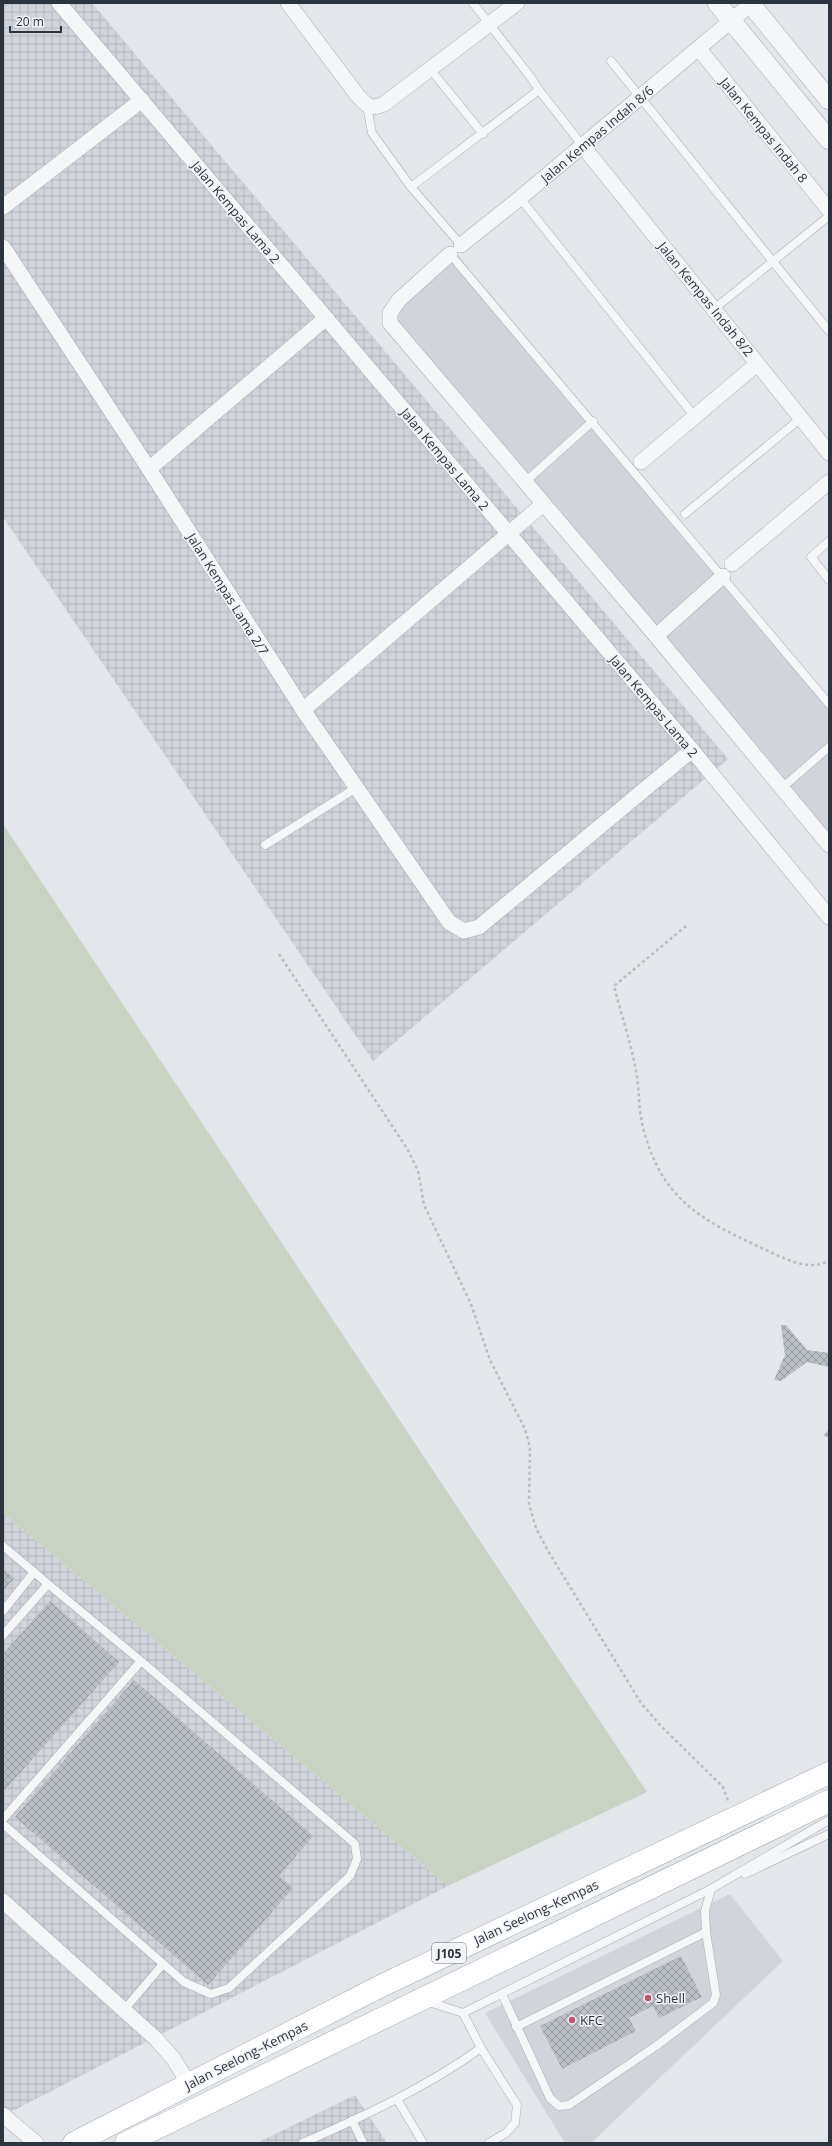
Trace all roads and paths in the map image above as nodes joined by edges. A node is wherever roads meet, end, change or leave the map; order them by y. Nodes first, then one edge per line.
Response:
1 (59, 3) edge
2 (288, 3) edge
3 (473, 3) edge
4 (517, 3) edge
5 (717, 3) edge
6 (750, 4) edge
7 (732, 21) junction
8 (490, 23) junction
9 (698, 49) junction
10 (611, 61) dead end
11 (430, 69) junction
12 (539, 90) junction
13 (640, 98) junction
14 (142, 100) junction
15 (829, 100) edge
16 (367, 106) junction
17 (483, 134) junction
18 (829, 140) edge
19 (582, 145) junction
20 (411, 186) junction
21 (520, 198) junction
22 (3, 207) edge
23 (829, 210) edge
24 (829, 216) edge
25 (3, 247) edge
26 (456, 249) junction
27 (774, 261) junction
28 (714, 309) junction
29 (326, 318) junction
30 (829, 331) edge
31 (758, 364) junction
32 (695, 416) junction
33 (801, 418) junction
34 (592, 421) junction
35 (829, 453) edge
36 (641, 462) dead end
37 (149, 469) junction
38 (525, 482) junction
39 (829, 482) edge
40 (544, 504) junction
41 (685, 514) dead end
42 (508, 534) junction
43 (829, 541) edge
44 (732, 564) dead end
45 (722, 576) junction
46 (829, 580) edge
47 (656, 636) junction
48 (829, 704) edge
49 (303, 710) junction
50 (829, 747) edge
51 (692, 750) junction
52 (356, 788) junction
53 (782, 788) junction
54 (265, 844) dead end
55 (829, 845) edge
56 (829, 917) edge
57 (686, 926) dead end
58 (279, 954) dead end
59 (829, 1260) edge
60 (3, 1546) edge
61 (34, 1572) junction
62 (48, 1584) junction
63 (3, 1611) edge
64 (3, 1635) edge
65 (141, 1661) junction
66 (829, 1773) edge
67 (829, 1801) edge
68 (736, 1818) junction
69 (3, 1819) edge
70 (829, 1820) edge
71 (3, 1824) edge
72 (829, 1834) edge
73 (711, 1888) junction
74 (3, 1901) edge
75 (706, 1932) junction
76 (163, 1964) junction
77 (502, 1994) junction
78 (422, 2000) junction
79 (124, 2010) junction
80 (463, 2014) junction
81 (516, 2027) junction
82 (481, 2048) junction
83 (190, 2084) junction
84 (397, 2099) junction
85 (3, 2115) edge
86 (352, 2120) junction
87 (36, 2143) edge
88 (74, 2143) edge
89 (126, 2143) edge
90 (303, 2143) edge
91 (363, 2143) edge
92 (423, 2143) edge
93 (489, 2143) edge

1 - 14 street, Jalan Kempas Lama 2
2 - 16 street
3 - 8 lane
4 - 8 street
5 - 7 street
6 - 7 street, Jalan Kempas Indah 8/6
6 - 15 street
7 - 9 street, Jalan Kempas Indah 8/6
7 - 18 street
8 - 11 street
8 - 12 lane
9 - 13 street, Jalan Kempas Indah 8/6
9 - 23 street, Jalan Kempas Indah 8
10 - 13 lane
11 - 16 street
11 - 17 lane
12 - 17 lane
12 - 19 lane
13 - 19 street, Jalan Kempas Indah 8/6
13 - 27 lane
14 - 22 street
14 - 29 street, Jalan Kempas Lama 2
16 - 20 lane
17 - 20 lane
19 - 21 street, Jalan Kempas Indah 8/6
19 - 28 street, Jalan Kempas Indah 8/2
20 - 26 lane
21 - 26 street, Jalan Kempas Indah 8/6
21 - 32 lane
24 - 27 lane
25 - 37 street, Jalan Kempas Lama 2/7
26 - 34 lane
26 - 38 street, Jalan Kempas Indah 8/6
27 - 28 lane
27 - 30 lane
28 - 31 street, Jalan Kempas Indah 8/2
29 - 37 street
29 - 42 street, Jalan Kempas Lama 2
31 - 32 street
31 - 33 street, Jalan Kempas Indah 8/2
32 - 36 street
33 - 35 street, Jalan Kempas Indah 8/2
33 - 41 lane
34 - 38 lane
34 - 45 lane
37 - 49 street, Jalan Kempas Lama 2/7
38 - 40 street, Jalan Kempas Indah 8/6
39 - 44 street
40 - 42 street
40 - 47 street, Jalan Kempas Indah 8/6
42 - 49 street
42 - 51 street, Jalan Kempas Lama 2
43 - 46 lane
45 - 47 street
45 - 48 lane
47 - 53 street, Jalan Kempas Indah 8/6
49 - 52 street, Jalan Kempas Lama 2/7
50 - 53 lane
51 - 52 street, Jalan Kempas Lama 2/7
51 - 56 street, Jalan Kempas Lama 2
52 - 54 lane
53 - 55 street, Jalan Kempas Indah 8/6
57 - 59 path
58 - 68 path
60 - 61 lane
61 - 62 lane
61 - 63 lane
62 - 64 lane
62 - 65 lane
65 - 69 lane
65 - 76 lane
66 - 68 main road, Jalan Seelong–Kempas / J105
67 - 78 main road, Jalan Seelong–Kempas / J105
68 - 83 main road, Jalan Seelong–Kempas / J105
70 - 73 lane
71 - 76 lane
72 - 73 lane
73 - 75 lane
73 - 77 lane
74 - 79 street
75 - 81 lane
75 - 81 lane
76 - 79 lane
77 - 80 lane
77 - 81 lane
78 - 80 lane
78 - 89 main road, Jalan Seelong–Kempas / J105
79 - 83 street
80 - 82 lane
82 - 84 lane
82 - 93 lane
83 - 88 main road, Jalan Seelong–Kempas / J105
84 - 86 lane
84 - 92 lane
85 - 87 street
86 - 90 lane
86 - 91 lane

